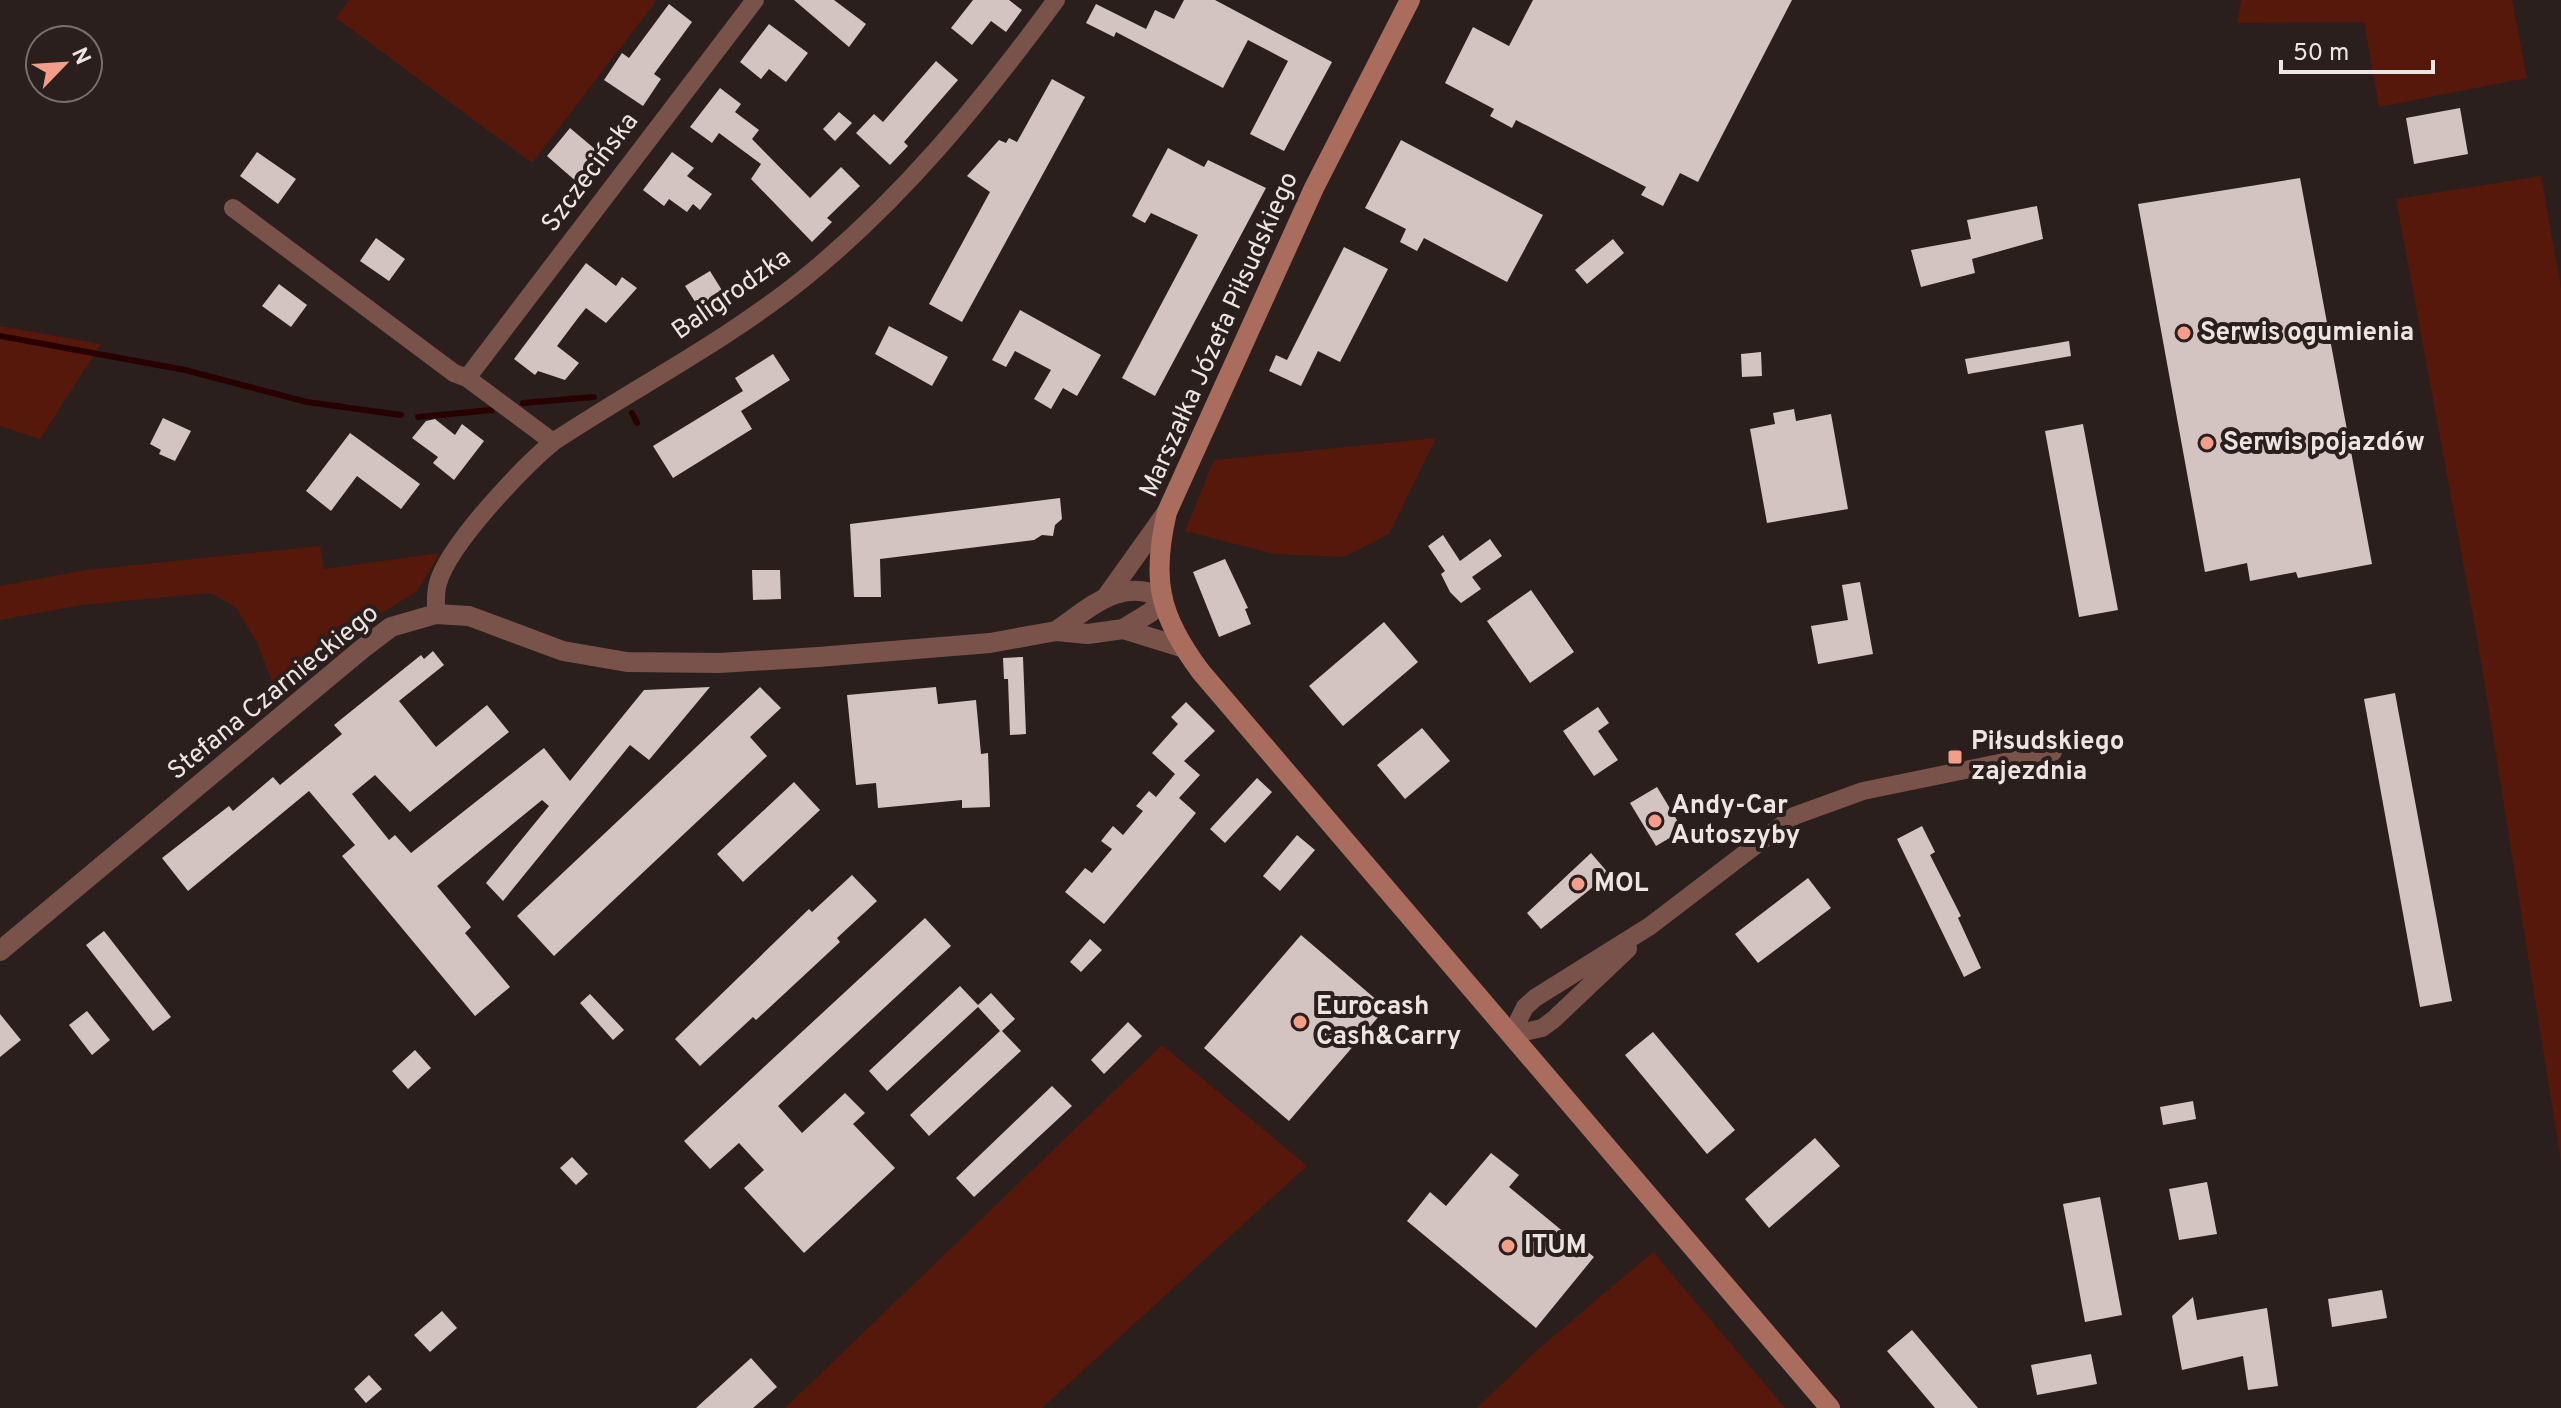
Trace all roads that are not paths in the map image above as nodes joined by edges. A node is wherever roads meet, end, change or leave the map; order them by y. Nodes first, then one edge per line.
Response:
1 (755, 0) edge
2 (1056, 0) edge
3 (1410, 0) edge
4 (233, 208) dead end
5 (467, 378) junction
6 (553, 442) junction
7 (1167, 512) junction
8 (1106, 598) junction
9 (1163, 598) junction
10 (436, 614) junction
11 (1123, 629) junction
12 (1056, 631) junction
13 (1181, 647) junction
14 (2053, 752) dead end
15 (1650, 926) junction
16 (0, 951) edge
17 (1505, 1029) junction
18 (1830, 1408) edge

1 - 5 street, Szczecińska
2 - 6 street, Baligrodzka
3 - 7 main road, Marszałka Józefa Piłsudskiego
4 - 5 street
5 - 6 street
6 - 10 street, Baligrodzka
7 - 8 street, Stefana Czarnieckiego
7 - 9 main road, Marszałka Józefa Piłsudskiego
8 - 9 street, Stefana Czarnieckiego
8 - 12 street, Stefana Czarnieckiego
9 - 11 street, Stefana Czarnieckiego
9 - 13 main road, Marszałka Józefa Piłsudskiego
10 - 12 street, Stefana Czarnieckiego
10 - 16 street, Stefana Czarnieckiego
11 - 12 street, Stefana Czarnieckiego
11 - 13 street, Stefana Czarnieckiego
13 - 17 main road, Marszałka Józefa Piłsudskiego
14 - 15 street
15 - 17 street
15 - 17 street
17 - 18 main road, Marszałka Józefa Piłsudskiego

